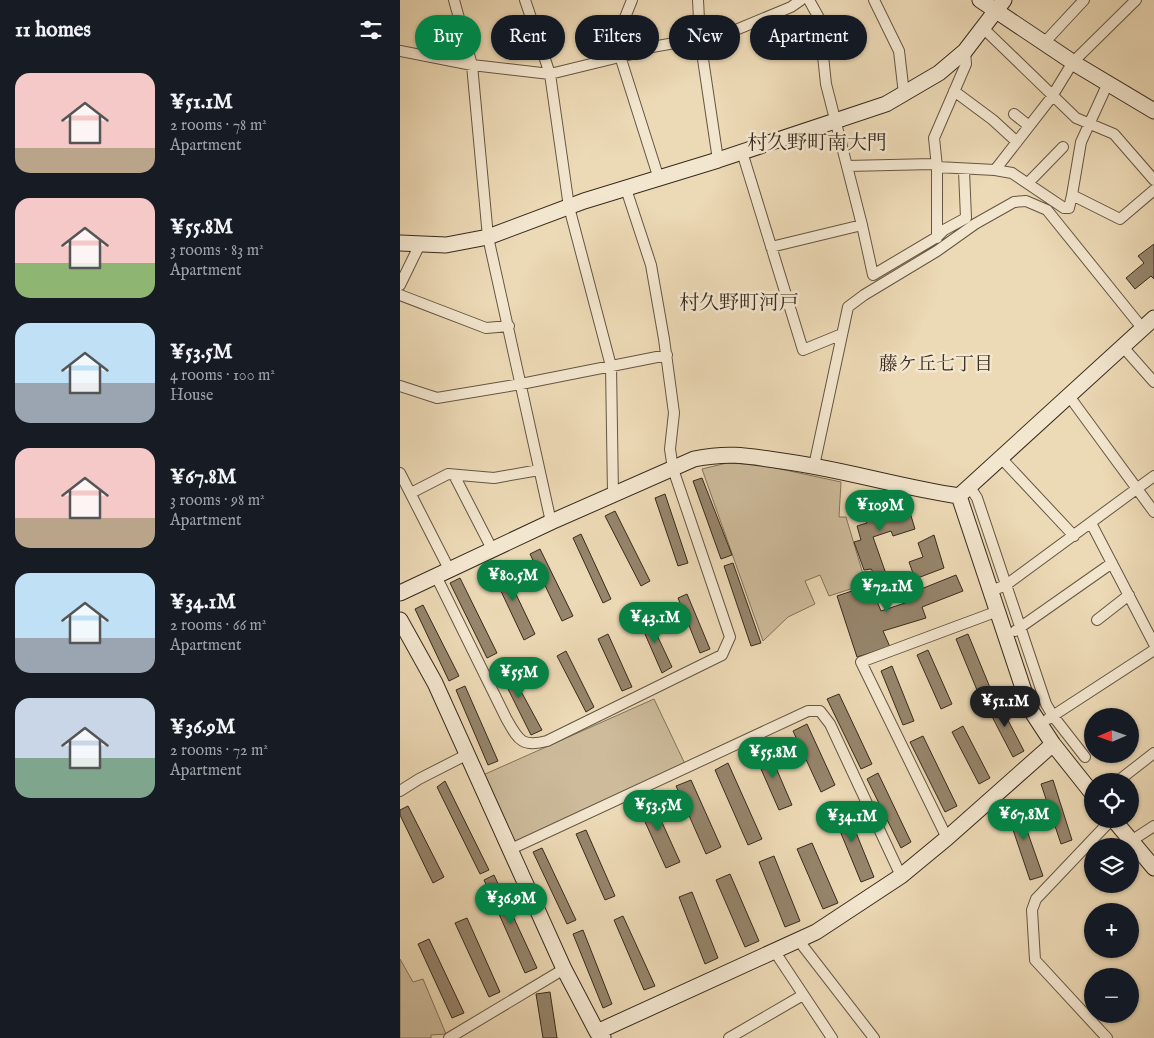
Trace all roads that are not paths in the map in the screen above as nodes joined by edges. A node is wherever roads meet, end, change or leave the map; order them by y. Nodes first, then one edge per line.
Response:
1 (454, 0) edge
2 (525, 0) edge
3 (632, 0) edge
4 (698, 0) edge
5 (800, 0) edge
6 (809, 0) edge
7 (874, 0) edge
8 (980, 0) edge
9 (1084, 0) edge
10 (1136, 0) edge
11 (1000, 6) edge
12 (626, 15) edge
13 (699, 15) edge
14 (740, 28) edge
15 (983, 28) junction
16 (1044, 44) junction
17 (400, 51) edge
18 (965, 51) junction
19 (606, 60) edge
20 (619, 60) edge
21 (703, 60) edge
22 (1072, 62) junction
23 (472, 65) junction
24 (550, 74) junction
25 (1108, 84) junction
26 (954, 90) junction
27 (904, 94) junction
28 (1052, 96) junction
29 (1154, 111) edge
30 (1014, 114) dead end
31 (836, 121) junction
32 (1089, 124) junction
33 (1029, 126) junction
34 (1017, 142) junction
35 (1064, 147) dead end
36 (742, 152) junction
37 (718, 160) junction
38 (847, 166) junction
39 (935, 166) junction
40 (995, 170) junction
41 (964, 171) dead end
42 (658, 179) junction
43 (1154, 180) edge
44 (1028, 183) junction
45 (626, 188) junction
46 (1154, 190) edge
47 (1072, 195) junction
48 (569, 206) junction
49 (862, 225) junction
50 (937, 236) junction
51 (488, 237) junction
52 (400, 243) edge
53 (420, 244) junction
54 (771, 248) junction
55 (937, 251) junction
56 (400, 285) edge
57 (400, 295) edge
58 (1154, 318) edge
59 (509, 326) junction
60 (1143, 329) junction
61 (842, 334) junction
62 (1123, 347) junction
63 (667, 355) junction
64 (611, 366) junction
65 (1154, 382) edge
66 (521, 384) junction
67 (400, 386) edge
68 (1069, 396) junction
69 (1001, 458) junction
70 (814, 466) junction
71 (673, 469) junction
72 (539, 470) junction
73 (400, 473) edge
74 (454, 475) junction
75 (1154, 476) edge
76 (1137, 490) junction
77 (964, 491) junction
78 (411, 494) junction
79 (613, 495) junction
80 (1154, 512) edge
81 (550, 522) junction
82 (1091, 523) junction
83 (1074, 536) junction
84 (492, 549) junction
85 (1112, 563) junction
86 (442, 572) junction
87 (1000, 588) junction
88 (400, 593) edge
89 (1129, 595) junction
90 (998, 611) junction
91 (400, 620) edge
92 (1097, 620) dead end
93 (1014, 632) junction
94 (1153, 651) edge
95 (1047, 720) junction
96 (1053, 744) junction
97 (1154, 753) edge
98 (468, 754) junction
99 (1084, 756) edge
100 (1128, 773) edge
101 (1084, 783) edge
102 (400, 791) edge
103 (1154, 826) edge
104 (1104, 828) edge
105 (1126, 828) edge
106 (1138, 836) junction
107 (947, 838) junction
108 (511, 849) junction
109 (1154, 868) edge
110 (901, 876) junction
111 (799, 941) junction
112 (775, 952) junction
113 (564, 969) junction
114 (803, 996) junction
115 (600, 1036) edge
116 (734, 1037) edge
117 (448, 1038) edge
118 (832, 1038) edge
119 (874, 1038) edge
120 (1107, 1038) edge

1 - 23 street
2 - 24 street
3 - 12 street
4 - 13 street
5 - 14 street
6 - 31 street
7 - 27 street
8 - 11 street
9 - 16 street
10 - 22 street
11 - 15 street
11 - 16 street
15 - 18 street
15 - 28 street
16 - 22 street
17 - 23 street
18 - 26 street
18 - 27 street
19 - 24 street
20 - 42 street
21 - 37 street
22 - 25 street
22 - 28 street
23 - 24 street
23 - 51 street
24 - 48 street
25 - 29 street
25 - 32 street
26 - 34 street
26 - 39 street
27 - 31 street
28 - 32 street
28 - 33 street
30 - 33 street
31 - 36 street
31 - 38 street
32 - 43 street
32 - 47 street
33 - 34 street
34 - 40 street
35 - 44 street
36 - 37 street
36 - 54 street
37 - 42 street
38 - 39 street
38 - 49 street
39 - 40 street
39 - 50 street
40 - 44 street
41 - 50 street
42 - 45 street
44 - 47 street
45 - 48 street
45 - 63 street
46 - 47 street
48 - 51 street
48 - 64 street
49 - 50 street
49 - 54 street
50 - 55 street
51 - 53 street
51 - 59 street
52 - 53 street
53 - 56 street
54 - 61 street
55 - 60 street
55 - 61 street
57 - 59 street
58 - 60 street
59 - 66 street
60 - 62 street
61 - 70 street
62 - 65 street
62 - 68 street
63 - 64 street
63 - 71 street
64 - 66 street
64 - 79 street
66 - 67 street
66 - 72 street
68 - 69 street
68 - 76 street
69 - 77 street
69 - 83 street
70 - 71 street
70 - 77 street
71 - 79 street
71 - 86 street
72 - 74 street
72 - 81 street
73 - 78 street
74 - 78 street
74 - 84 street
75 - 76 street
76 - 80 street
76 - 82 street
77 - 87 street
78 - 86 street
79 - 81 street
81 - 84 street
82 - 83 street
82 - 85 street
83 - 87 street
84 - 86 street
85 - 89 street
85 - 93 street
86 - 88 street
87 - 90 street
87 - 93 street
89 - 92 street
89 - 94 street
90 - 93 street
90 - 107 street
91 - 98 street
93 - 95 street
94 - 95 street
95 - 96 street
95 - 99 street
96 - 101 street
96 - 107 street
97 - 100 street
98 - 102 street
98 - 108 street
103 - 106 street
104 - 120 street
105 - 106 street
106 - 109 street
107 - 110 street
108 - 110 street
108 - 113 street
110 - 111 street
111 - 112 street
111 - 119 street
112 - 114 street
112 - 115 street
113 - 115 street
113 - 117 street
114 - 116 street
114 - 118 street

